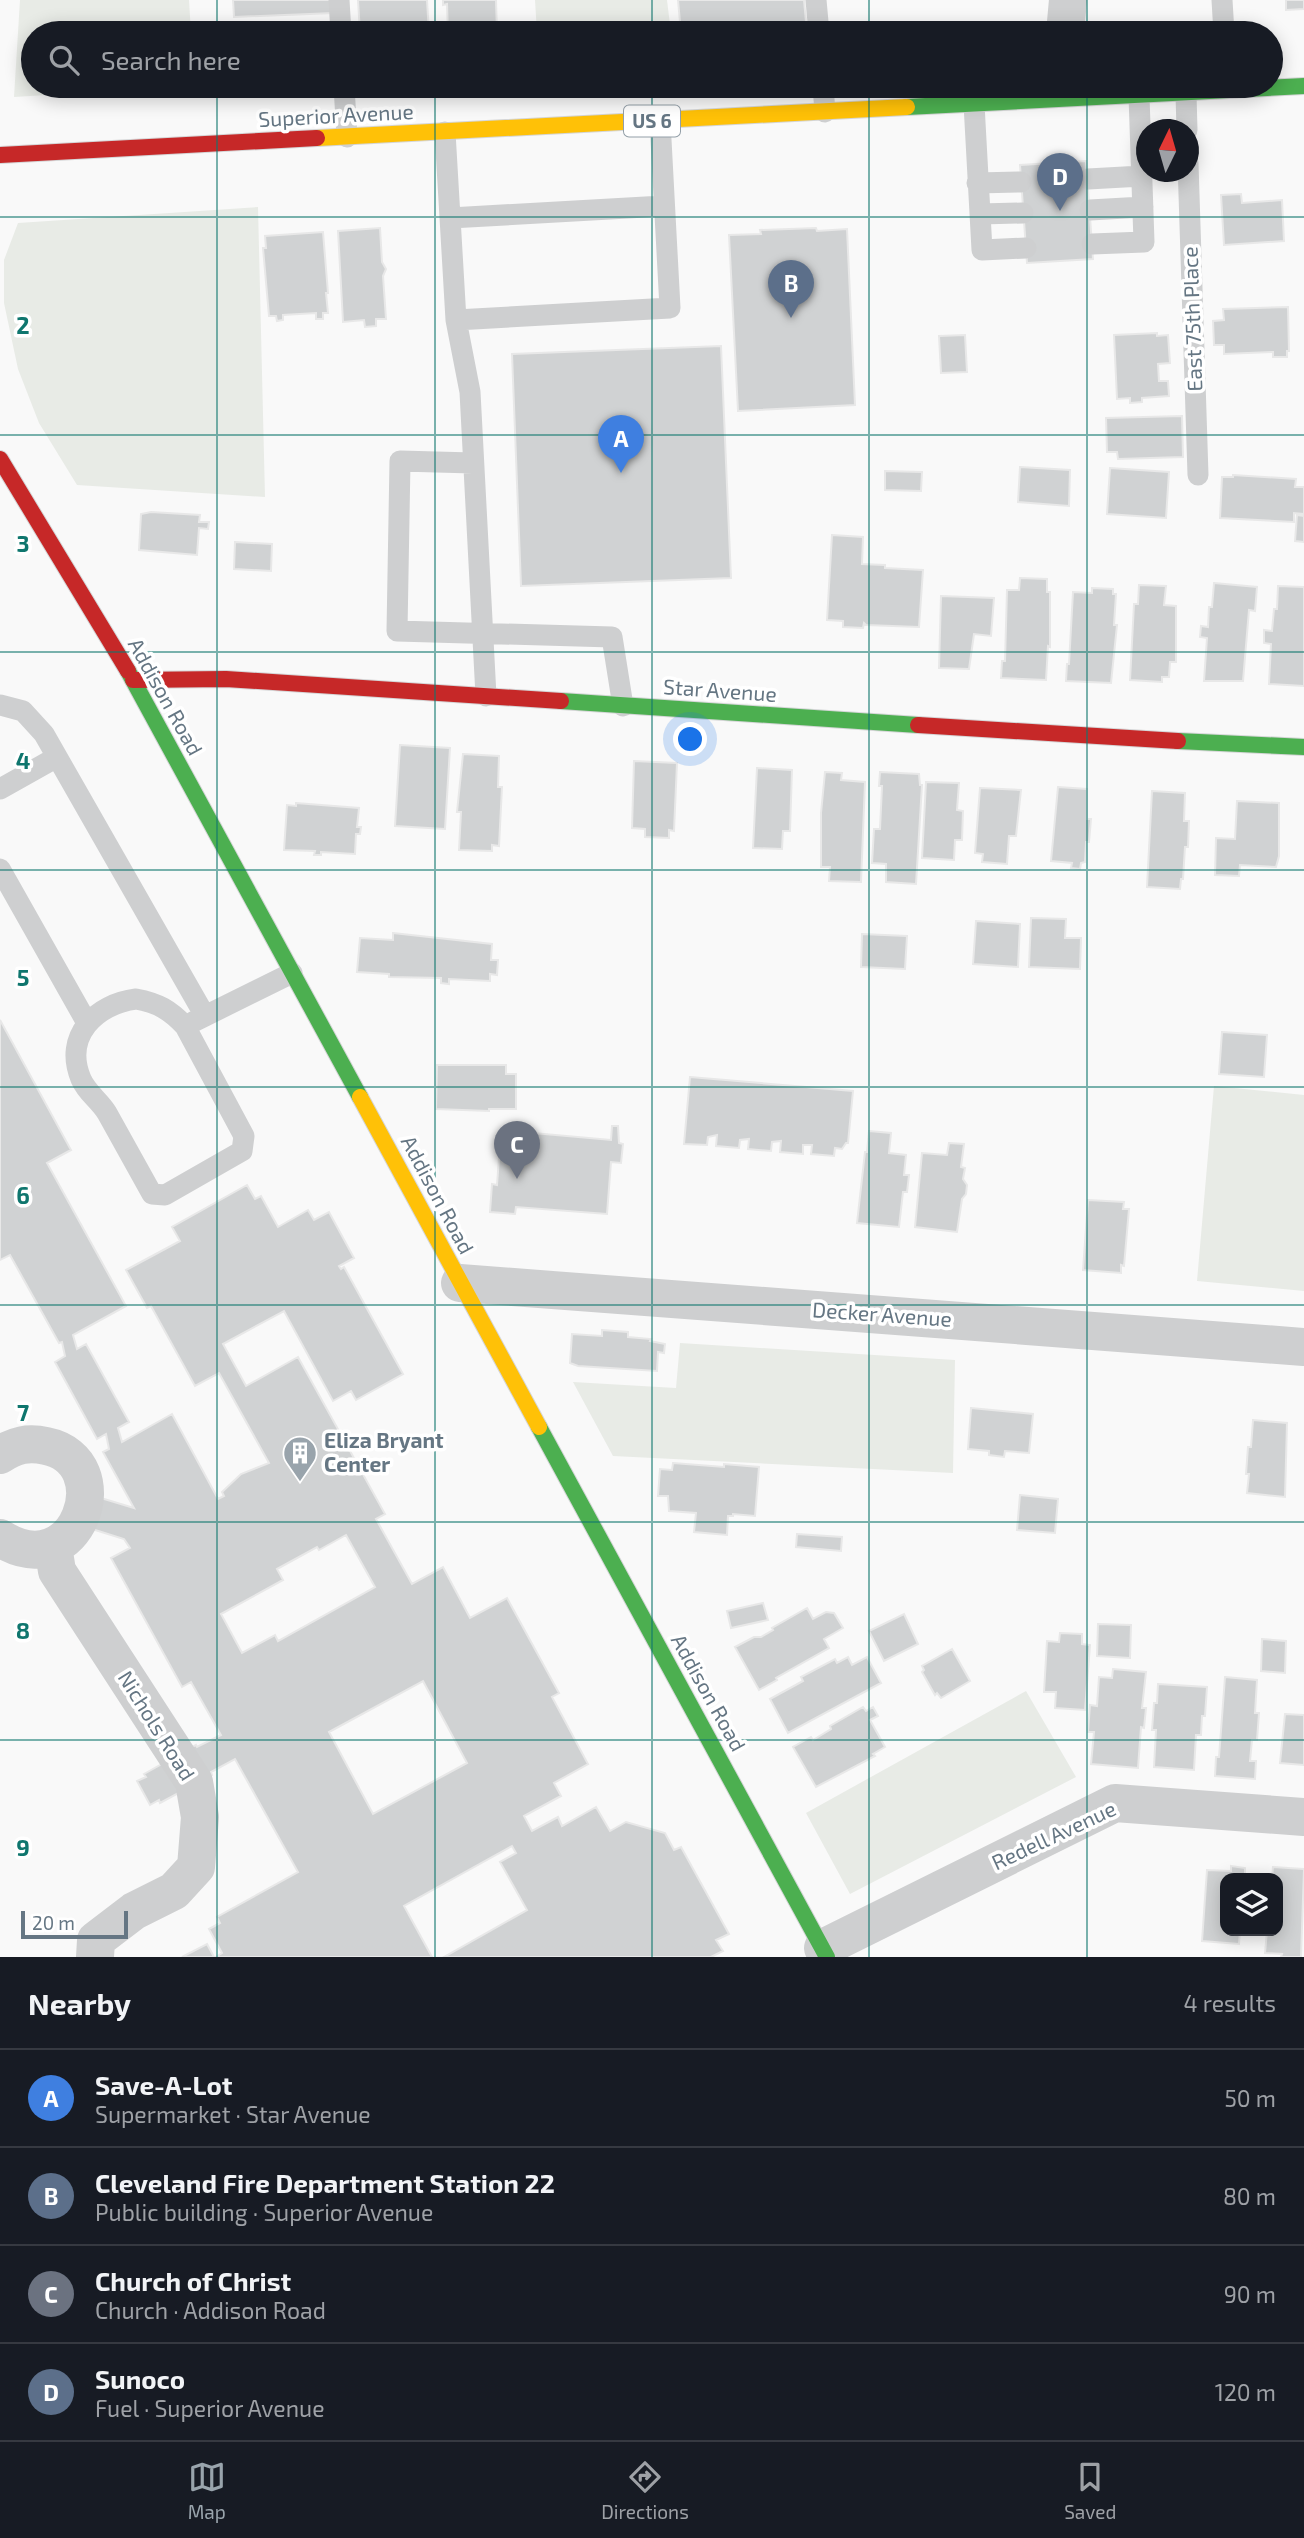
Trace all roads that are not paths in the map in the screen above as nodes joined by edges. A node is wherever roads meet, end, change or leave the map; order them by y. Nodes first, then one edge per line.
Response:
1 (339, 0) edge
2 (816, 0) edge
3 (1068, 0) edge
4 (1222, 0) edge
5 (340, 21) edge
6 (818, 21) edge
7 (1066, 21) edge
8 (1223, 21) edge
9 (1304, 86) edge
10 (1283, 87) edge
11 (344, 98) edge
12 (824, 98) edge
13 (1021, 98) edge
14 (1139, 98) edge
15 (1186, 98) edge
16 (974, 104) junction
17 (825, 112) junction
18 (1140, 119) edge
19 (1187, 119) edge
20 (660, 121) junction
21 (445, 132) junction
22 (346, 137) junction
23 (0, 155) edge
24 (1136, 176) edge
25 (1088, 179) dead end
26 (1021, 182) dead end
27 (1142, 182) edge
28 (1189, 182) edge
29 (977, 183) junction
30 (663, 206) junction
31 (1143, 207) junction
32 (1090, 210) dead end
33 (1023, 213) dead end
34 (980, 214) junction
35 (450, 218) junction
36 (1092, 244) dead end
37 (1026, 248) dead end
38 (456, 320) junction
39 (0, 459) edge
40 (472, 463) junction
41 (1198, 475) dead end
42 (482, 633) junction
43 (133, 680) junction
44 (486, 696) junction
45 (0, 705) edge
46 (623, 706) junction
47 (1304, 747) edge
48 (57, 757) junction
49 (0, 789) edge
50 (0, 869) edge
51 (292, 973) junction
52 (205, 1016) junction
53 (87, 1023) junction
54 (185, 1026) junction
55 (460, 1283) junction
56 (1304, 1347) edge
57 (0, 1455) edge
58 (0, 1538) edge
59 (53, 1546) junction
60 (1304, 1817) edge
61 (95, 1948) edge
62 (825, 1953) edge

1 - 5 lane
2 - 6 lane
3 - 7 street
4 - 8 lane
9 - 10 street, Superior Avenue / US 6
11 - 22 lane
12 - 17 lane
13 - 16 street, Superior Avenue / US 6
14 - 18 lane
15 - 19 lane
16 - 17 street, Superior Avenue / US 6
16 - 29 lane
17 - 20 street, Superior Avenue / US 6
20 - 21 street, Superior Avenue / US 6
20 - 30 lane
21 - 22 street, Superior Avenue / US 6
21 - 35 lane
22 - 23 street, Superior Avenue / US 6
24 - 25 lane
26 - 29 lane
27 - 31 lane
28 - 41 lane, East 75th Place
29 - 34 lane
30 - 35 lane
30 - 38 lane
31 - 32 lane
31 - 36 lane
33 - 34 lane
34 - 37 lane
35 - 38 lane
38 - 40 lane
39 - 43 street, Addison Road
40 - 42 lane
40 - 42 lane
42 - 44 lane
42 - 46 lane
43 - 44 street, Star Avenue
43 - 51 street, Addison Road
44 - 46 street, Star Avenue
45 - 48 lane
46 - 47 street, Star Avenue
48 - 49 lane
48 - 52 lane
50 - 53 lane
51 - 52 lane
51 - 55 street, Addison Road
52 - 54 lane
53 - 54 lane
53 - 54 lane
55 - 56 street, Decker Avenue
55 - 62 street, Addison Road
57 - 59 street
58 - 59 street
59 - 61 street, Nichols Road
60 - 62 street, Redell Avenue

